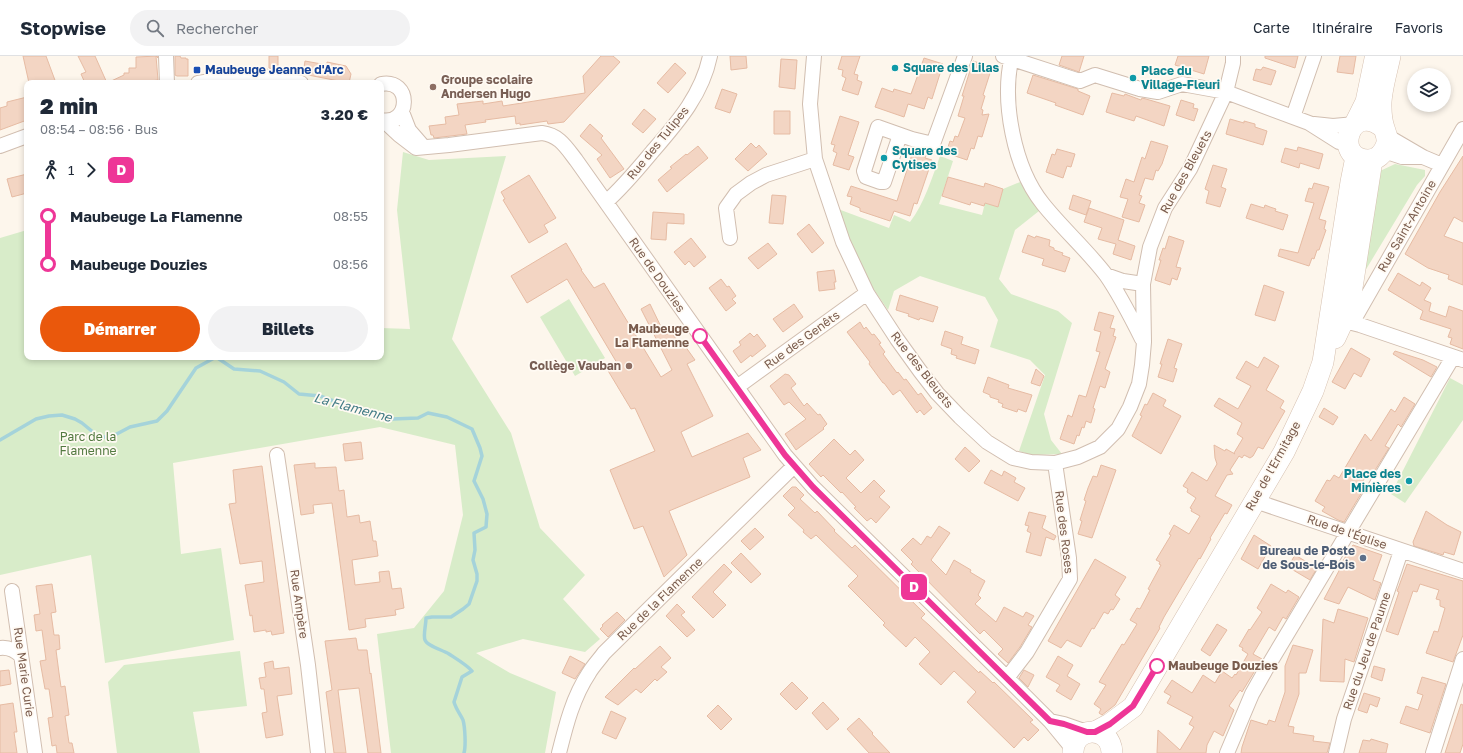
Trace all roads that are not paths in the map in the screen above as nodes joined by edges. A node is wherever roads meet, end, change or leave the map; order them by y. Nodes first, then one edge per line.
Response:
1 (166, 56) edge
2 (710, 56) edge
3 (814, 56) edge
4 (965, 56) edge
5 (1232, 56) edge
6 (1314, 56) edge
7 (1375, 56) edge
8 (1390, 56) edge
9 (1009, 57) edge
10 (167, 80) edge
11 (218, 80) edge
12 (285, 80) edge
13 (384, 84) edge
14 (1226, 92) junction
15 (402, 112) junction
16 (1293, 117) junction
17 (384, 121) edge
18 (384, 122) edge
19 (1309, 123) junction
20 (1355, 124) junction
21 (1463, 129) edge
22 (900, 135) dead end
23 (24, 137) edge
24 (0, 146) edge
25 (1372, 146) junction
26 (425, 148) junction
27 (1457, 152) edge
28 (815, 159) junction
29 (1442, 166) junction
30 (606, 202) junction
31 (730, 238) dead end
32 (1106, 275) junction
33 (1143, 284) junction
34 (867, 292) junction
35 (1119, 296) junction
36 (1143, 298) junction
37 (1347, 323) junction
38 (1144, 342) junction
39 (1458, 358) edge
40 (1323, 362) junction
41 (737, 387) junction
42 (277, 455) dead end
43 (1055, 463) junction
44 (794, 466) junction
45 (1255, 501) junction
46 (1348, 533) junction
47 (1401, 551) junction
48 (1463, 571) edge
49 (12, 591) dead end
50 (0, 648) edge
51 (21, 656) junction
52 (1463, 659) edge
53 (1007, 678) junction
54 (1133, 706) junction
55 (1050, 721) junction
56 (1091, 732) junction
57 (1112, 750) edge
58 (1073, 751) edge
59 (35, 753) edge
60 (318, 753) edge
61 (559, 753) edge
62 (1227, 753) edge
63 (1336, 753) edge
64 (1433, 753) edge

1 - 10 street
2 - 30 street, Rue des Tulipes
3 - 28 street, Rue des Bleuets
4 - 22 street
5 - 14 street
6 - 16 street
7 - 20 main road
8 - 25 main road
9 - 14 street
9 - 32 street
11 - 12 street
13 - 15 street
14 - 16 street
14 - 33 street, Rue des Bleuets
15 - 17 street
15 - 26 street
16 - 19 street
18 - 26 street
19 - 20 street
19 - 25 street
20 - 25 main road
20 - 25 main road
21 - 27 street, Rue Saint-Antoine
23 - 24 street
25 - 29 street
25 - 37 main road
25 - 40 main road, Rue de l'Ermitage
26 - 30 street, Rue de Douzies
27 - 29 street, Rue Saint-Antoine
28 - 31 street
28 - 34 street, Rue des Bleuets
29 - 37 street, Rue Saint-Antoine
30 - 41 street, Rue de Douzies
32 - 33 street
32 - 35 street
33 - 36 street, Rue des Bleuets
34 - 41 street, Rue des Genêts
34 - 43 street, Rue des Bleuets
35 - 36 street
35 - 38 street
36 - 38 street, Rue des Bleuets
37 - 39 street
37 - 40 main road
38 - 43 street, Rue des Bleuets
39 - 46 street
40 - 45 main road, Rue de l'Ermitage
41 - 44 street, Rue de Douzies
42 - 60 street, Rue Ampère
43 - 53 street, Rue des Roses
44 - 53 street, Rue de Douzies
44 - 61 street, Rue de la Flamenne
45 - 46 street, Rue de l'Église
45 - 54 main road, Rue de l'Ermitage
46 - 47 street, Rue de l'Église
46 - 62 street
47 - 48 street, Rue de l'Église
47 - 63 street, Rue du Jeu de Paume
49 - 51 street, Rue Marie Curie
50 - 51 street
51 - 59 street, Rue Marie Curie
52 - 64 street
53 - 55 street, Rue de Douzies
54 - 56 main road, Rue de l'Ermitage
54 - 57 main road
55 - 56 street
55 - 58 street, Rue de Douzies
56 - 57 main road
56 - 58 main road, Rue de l'Ermitage

